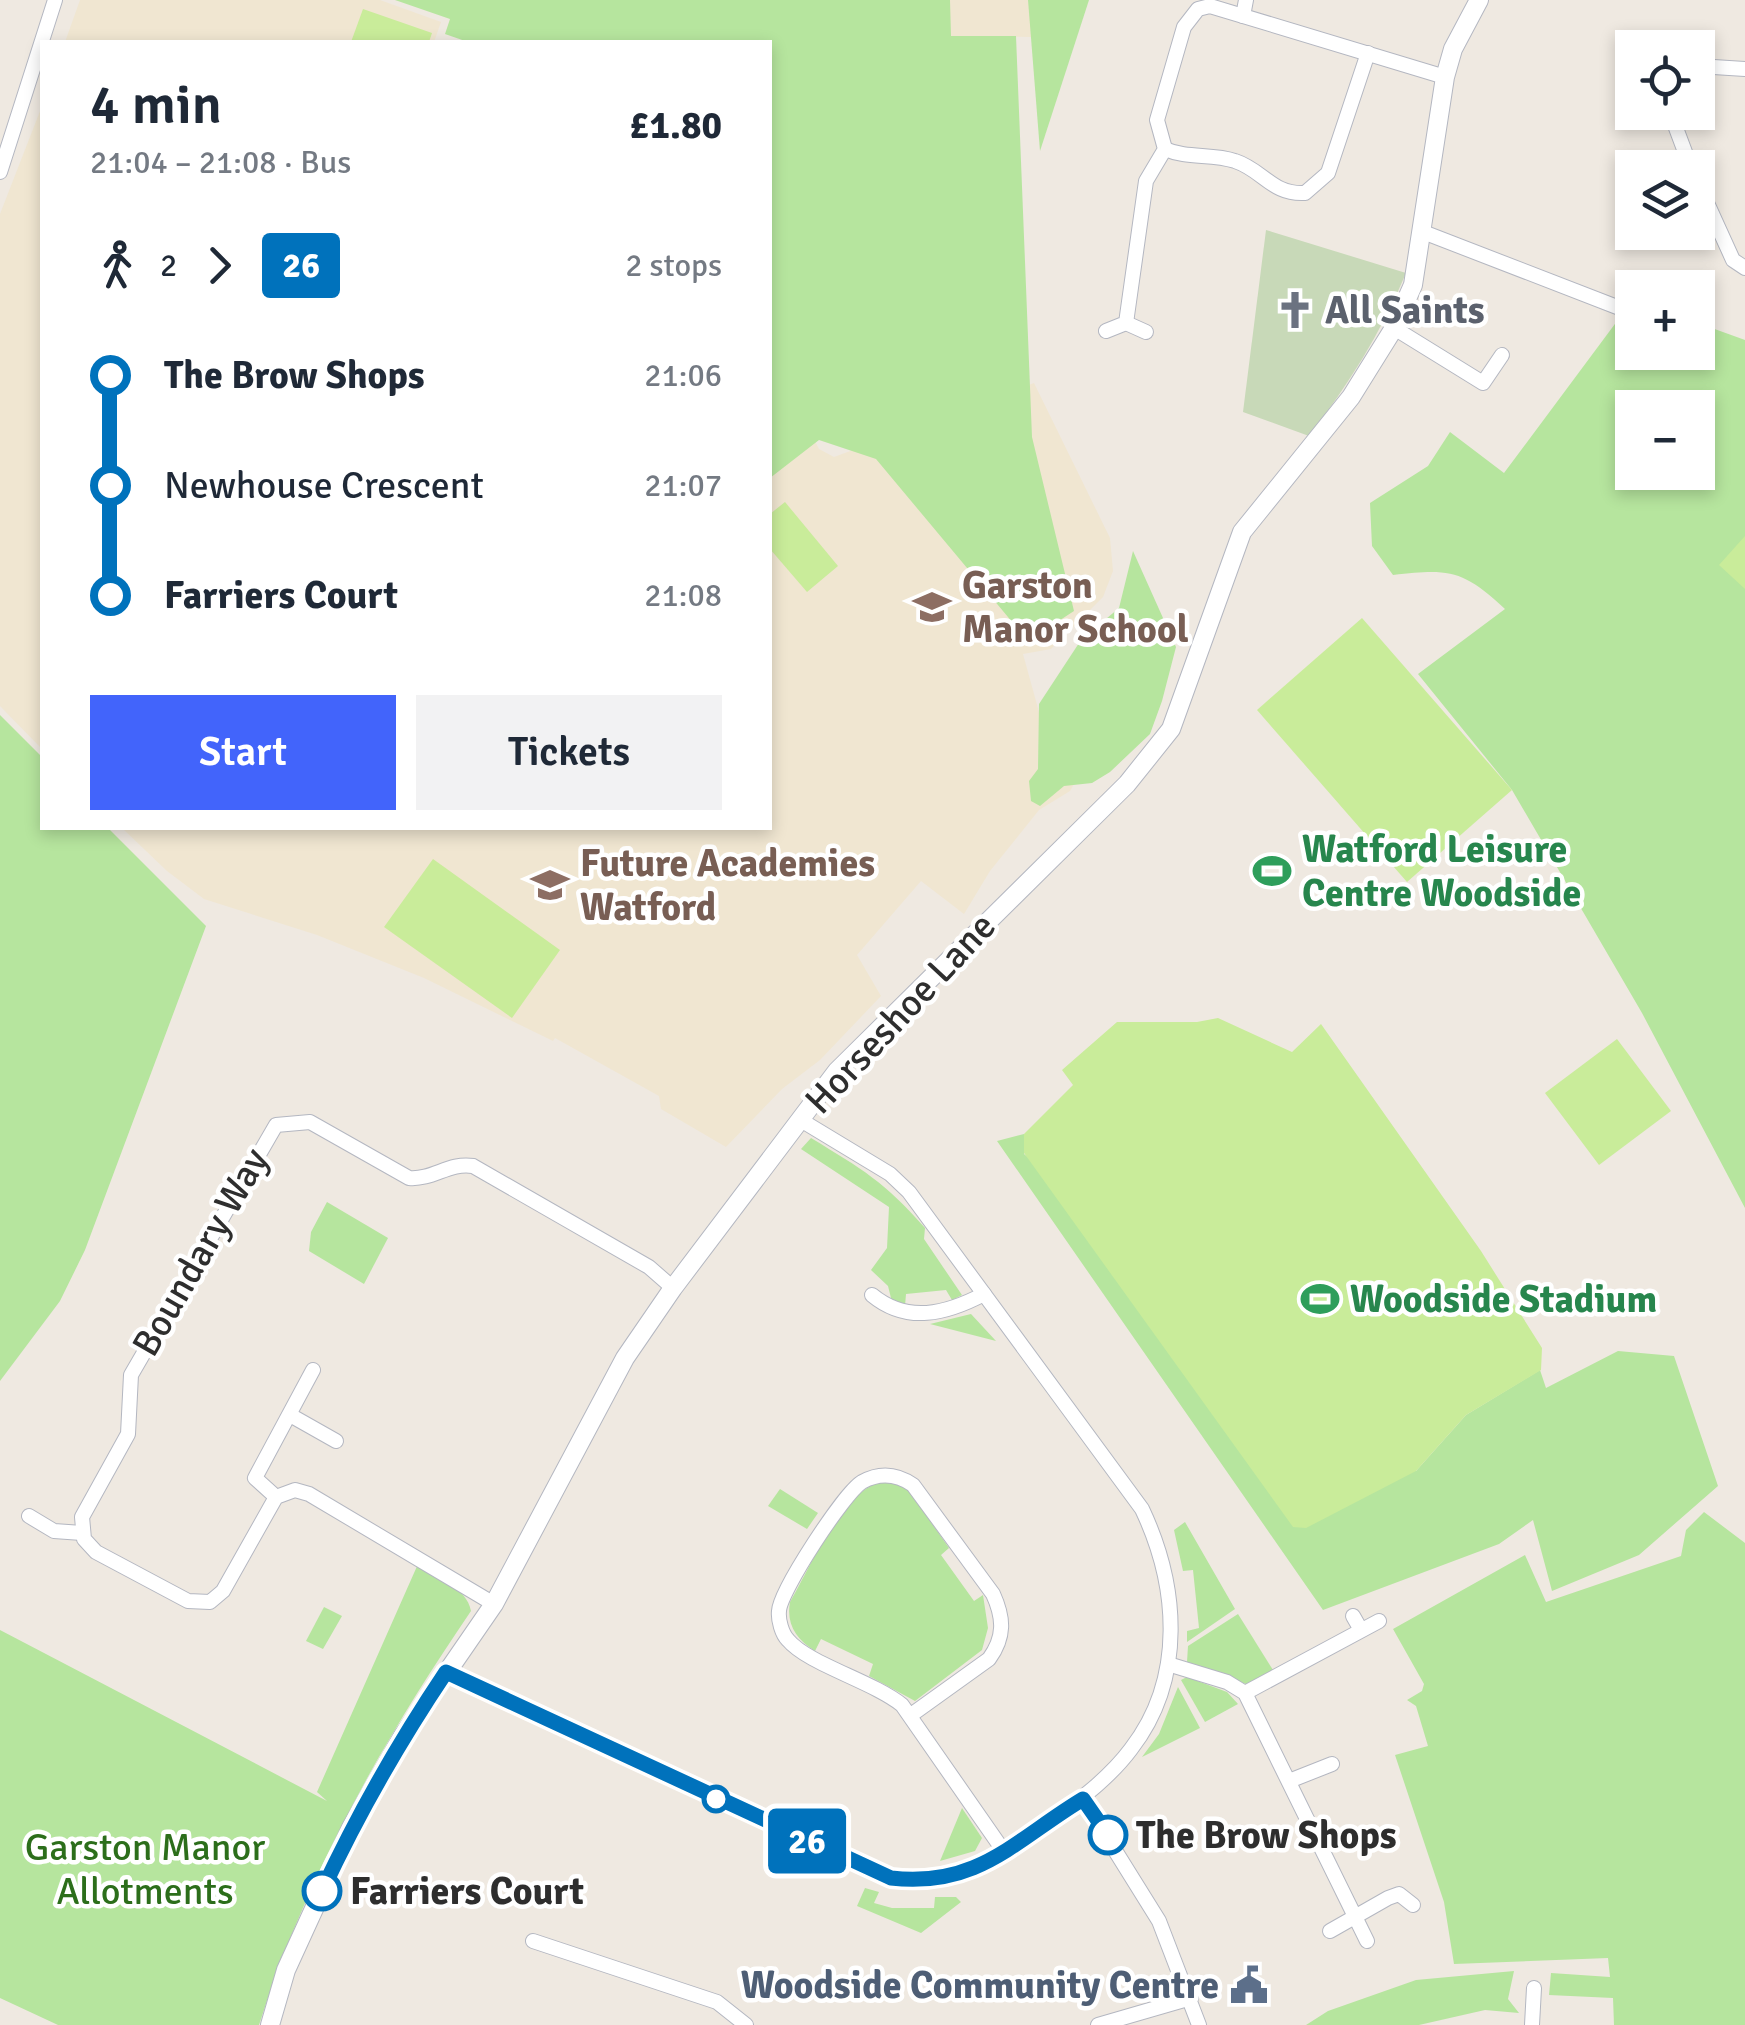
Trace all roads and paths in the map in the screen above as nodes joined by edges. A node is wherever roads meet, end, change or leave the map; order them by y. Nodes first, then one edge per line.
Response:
1 (55, 0) edge
2 (1479, 0) edge
3 (1244, 8) edge
4 (42, 40) edge
5 (40, 47) edge
6 (1368, 54) junction
7 (1715, 67) edge
8 (1745, 69) edge
9 (1444, 77) junction
10 (1165, 149) junction
11 (0, 172) edge
12 (1715, 220) edge
13 (1423, 232) junction
14 (1745, 268) edge
15 (1615, 306) edge
16 (1126, 323) junction
17 (1394, 328) junction
18 (1106, 331) dead end
19 (1146, 332) dead end
20 (1502, 355) dead end
21 (799, 1119) junction
22 (673, 1288) junction
23 (984, 1294) junction
24 (872, 1295) dead end
25 (313, 1370) dead end
26 (290, 1415) junction
27 (336, 1440) dead end
28 (276, 1497) junction
29 (28, 1516) dead end
30 (82, 1532) junction
31 (494, 1604) junction
32 (1353, 1616) dead end
33 (1379, 1621) dead end
34 (1361, 1630) junction
35 (1168, 1664) junction
36 (446, 1672) junction
37 (1245, 1694) junction
38 (911, 1715) junction
39 (1332, 1764) dead end
40 (1289, 1781) junction
41 (1083, 1799) junction
42 (1005, 1853) junction
43 (1414, 1905) dead end
44 (1355, 1917) junction
45 (1330, 1931) dead end
46 (533, 1941) dead end
47 (1367, 1941) dead end
48 (1534, 1988) dead end
49 (1192, 1998) junction
50 (270, 2025) edge
51 (746, 2025) edge
52 (1098, 2025) edge
53 (1199, 2025) edge
54 (1532, 2025) edge

1 - 4 street
2 - 9 street, Horseshoe Lane
3 - 6 street
3 - 10 street
5 - 11 street
6 - 9 street
6 - 10 street
7 - 8 street
9 - 13 street, Horseshoe Lane
10 - 16 street
12 - 14 street
13 - 15 street
13 - 17 street, Horseshoe Lane
16 - 18 street
16 - 19 street
17 - 20 street
17 - 21 street, Horseshoe Lane
21 - 22 street, Horseshoe Lane
21 - 23 street
22 - 30 street, Boundary Way
22 - 31 street, Horseshoe Lane
23 - 24 street
23 - 35 street
25 - 26 street
26 - 27 street
26 - 28 street
28 - 30 street
28 - 31 street
29 - 30 street
31 - 36 street, Horseshoe Lane
32 - 34 street
33 - 34 street
34 - 37 street
35 - 37 street
35 - 41 street
36 - 42 street
36 - 50 street, Horseshoe Lane
37 - 40 street
38 - 38 street
38 - 42 street
39 - 40 street
40 - 44 street
41 - 42 street
41 - 49 street
43 - 44 street
44 - 45 street
44 - 47 street
46 - 51 street
48 - 54 street
49 - 52 street
49 - 53 street

